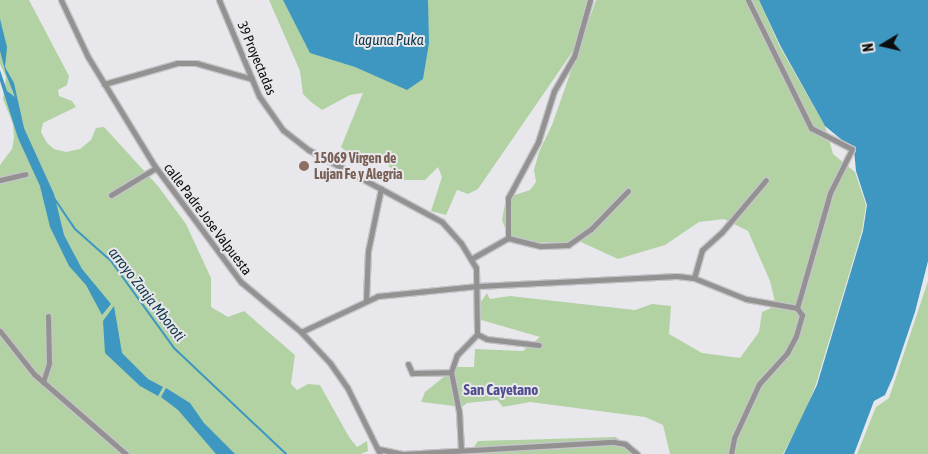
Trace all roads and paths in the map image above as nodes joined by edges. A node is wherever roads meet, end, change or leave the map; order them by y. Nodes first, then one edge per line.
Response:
1 (61, 0) edge
2 (219, 0) edge
3 (590, 0) edge
4 (748, 0) edge
5 (252, 78) junction
6 (104, 84) junction
7 (156, 168) junction
8 (24, 174) dead end
9 (0, 180) edge
10 (766, 180) dead end
11 (381, 188) junction
12 (628, 191) dead end
13 (111, 195) dead end
14 (508, 238) junction
15 (471, 259) junction
16 (694, 278) junction
17 (478, 286) junction
18 (366, 300) junction
19 (797, 308) junction
20 (48, 316) dead end
21 (0, 331) edge
22 (301, 332) junction
23 (477, 334) junction
24 (539, 345) dead end
25 (408, 364) dead end
26 (451, 372) junction
27 (43, 382) junction
28 (461, 450) junction
29 (380, 452) edge
30 (126, 454) edge
31 (402, 454) edge
32 (637, 454) edge
33 (731, 454) edge

1 - 6 street, calle Padre Jose Valpuesta
2 - 5 street, 39 Proyectadas
3 - 14 street
4 - 19 street
5 - 6 street
5 - 11 street, 39 Proyectadas
6 - 7 street, calle Padre Jose Valpuesta
7 - 13 street
7 - 22 street, calle Padre Jose Valpuesta
8 - 9 street
10 - 16 street
11 - 15 street, 39 Proyectadas
11 - 18 street
12 - 14 street
14 - 15 street
15 - 17 street, 39 Proyectadas
16 - 17 street
16 - 19 street
17 - 18 street
17 - 23 street, 39 Proyectadas
18 - 22 street
19 - 33 street
20 - 27 street
21 - 27 street
22 - 29 street, calle Padre Jose Valpuesta
23 - 24 street
23 - 26 street
25 - 26 street
26 - 28 street
27 - 30 street
28 - 31 street
28 - 32 street
29 - 31 street

